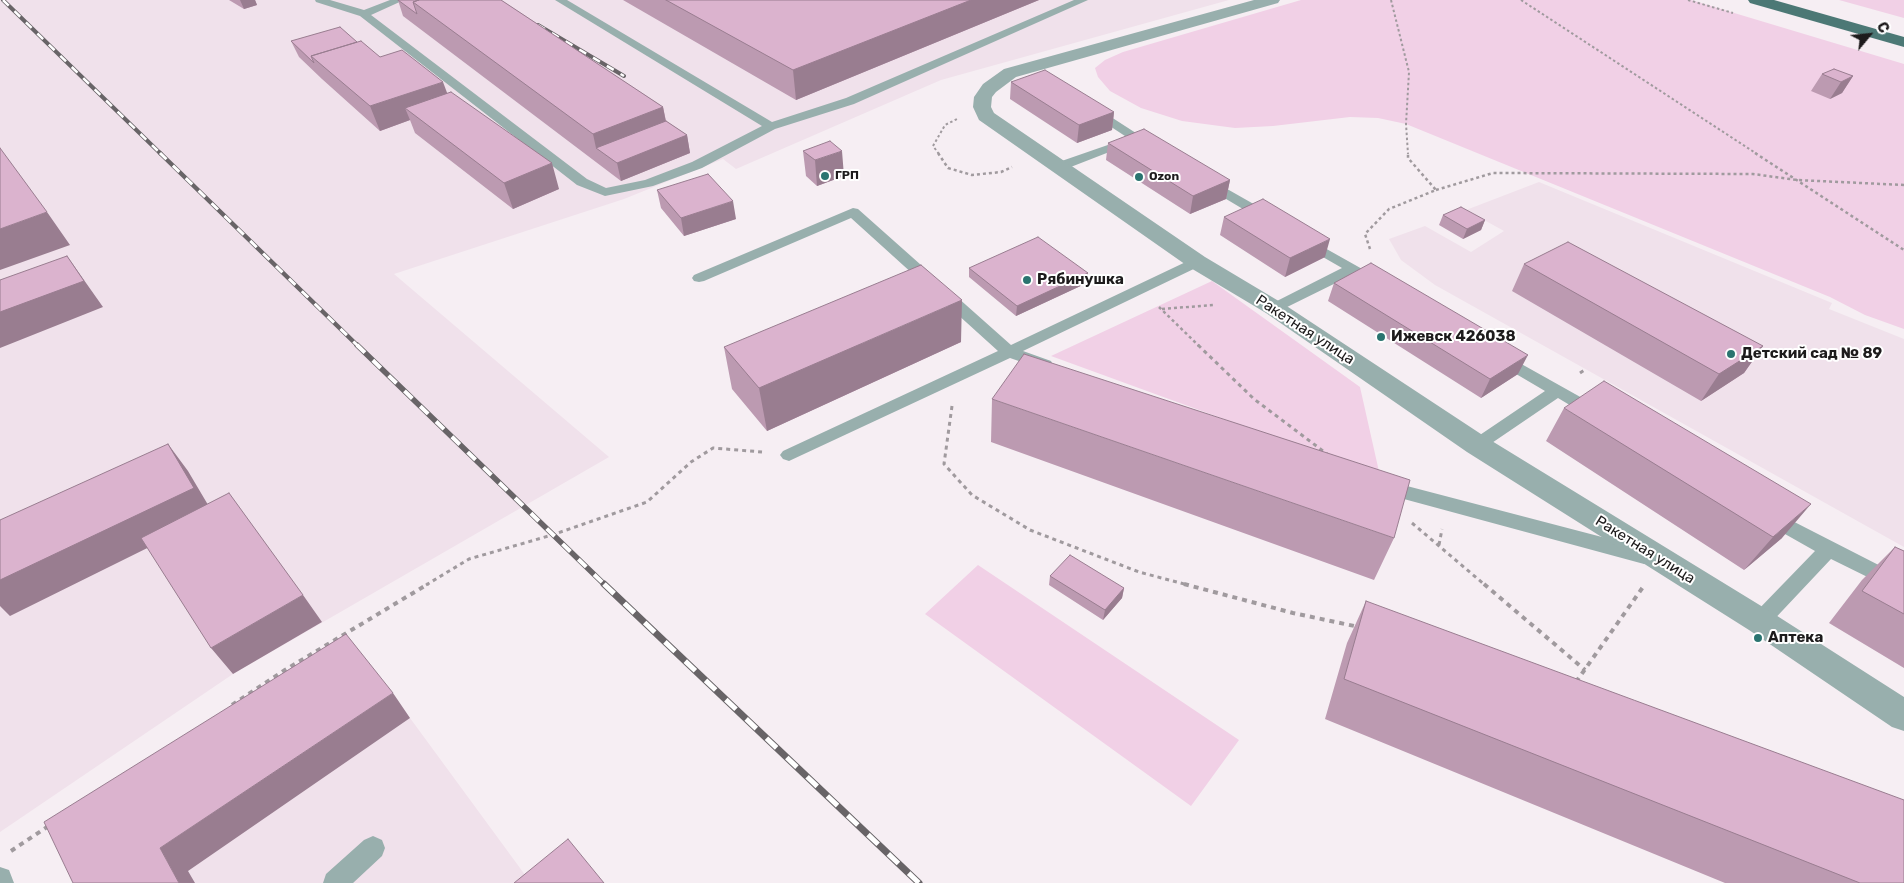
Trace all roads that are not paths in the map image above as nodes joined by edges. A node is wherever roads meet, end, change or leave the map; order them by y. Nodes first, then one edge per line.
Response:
1 (320, 0) edge
2 (399, 0) edge
3 (560, 0) edge
4 (1083, 0) edge
5 (1272, 0) edge
6 (1756, 0) edge
7 (364, 14) junction
8 (1904, 42) edge
9 (1079, 100) edge
10 (770, 126) junction
11 (1137, 139) junction
12 (1162, 154) edge
13 (1049, 160) junction
14 (1195, 174) edge
15 (1278, 224) edge
16 (1294, 234) edge
17 (1197, 262) junction
18 (1352, 269) junction
19 (700, 278) dead end
20 (1386, 289) edge
21 (1274, 308) junction
22 (1489, 350) edge
23 (1009, 352) junction
24 (1064, 372) edge
25 (1558, 390) junction
26 (1608, 420) edge
27 (1478, 445) junction
28 (789, 454) road end
29 (1360, 478) edge
30 (1759, 510) edge
31 (1829, 548) junction
32 (1662, 560) junction
33 (1904, 587) edge
34 (1760, 621) junction
35 (1904, 716) edge
36 (373, 848) dead end
37 (0, 879) edge
38 (2, 883) edge
39 (335, 883) edge

1 - 7 lane
2 - 7 lane
3 - 10 lane
4 - 10 lane
5 - 13 street, Ракетная улица
6 - 8 main road
7 - 10 lane
9 - 11 lane
11 - 12 lane
11 - 13 lane
13 - 17 street, Ракетная улица
14 - 15 lane
16 - 18 lane
17 - 21 street, Ракетная улица
17 - 23 lane
18 - 20 lane
18 - 21 lane
19 - 23 lane
21 - 27 street, Ракетная улица
22 - 25 lane
23 - 24 lane
23 - 28 lane
25 - 26 lane
25 - 27 lane
27 - 32 street, Ракетная улица
29 - 32 lane
30 - 31 lane
31 - 33 lane
31 - 34 lane
32 - 34 street, Ракетная улица
34 - 35 street, Ракетная улица
36 - 39 lane
37 - 38 lane

